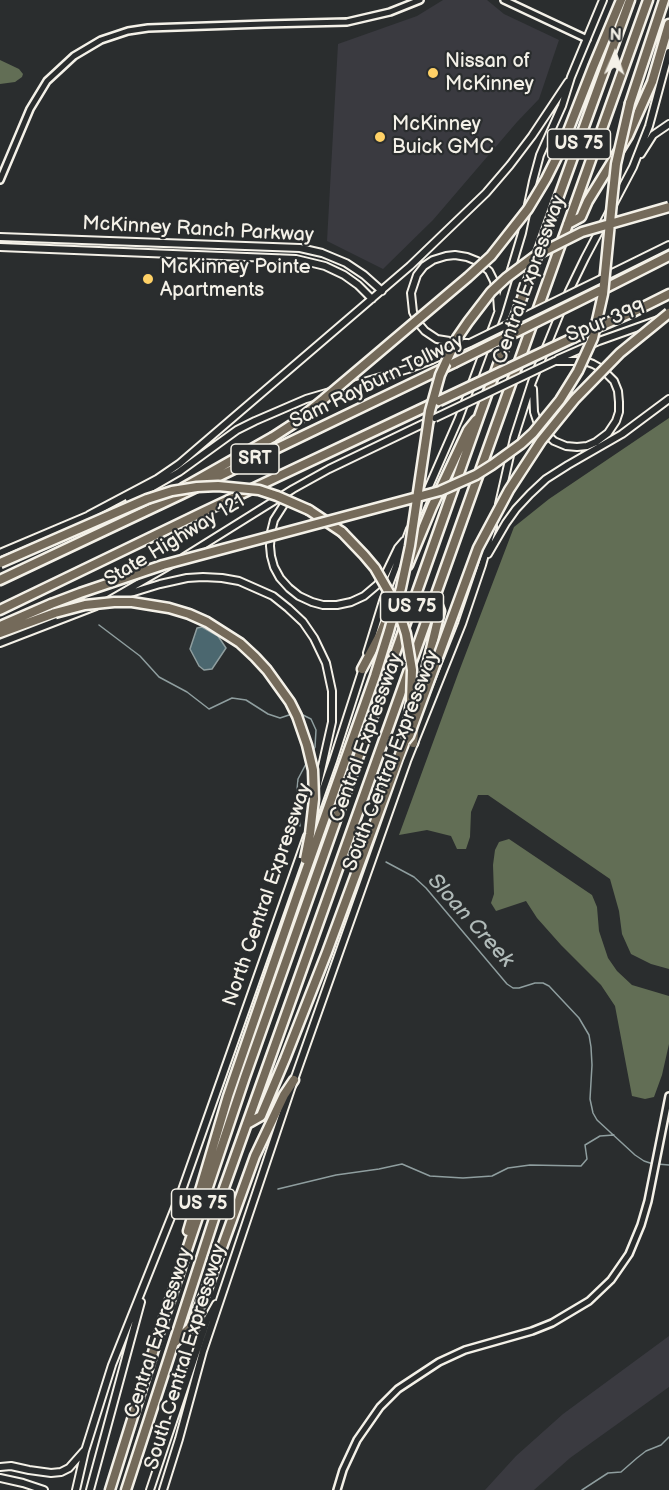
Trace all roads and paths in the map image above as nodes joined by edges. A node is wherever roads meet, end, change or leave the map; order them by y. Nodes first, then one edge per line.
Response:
1 (420, 0) edge
2 (504, 0) edge
3 (603, 0) edge
4 (621, 0) edge
5 (630, 0) edge
6 (648, 0) edge
7 (664, 0) edge
8 (669, 24) edge
9 (587, 39) junction
10 (669, 52) edge
11 (571, 77) junction
12 (669, 124) edge
13 (633, 167) junction
14 (0, 180) edge
15 (669, 207) edge
16 (568, 224) junction
17 (0, 237) edge
18 (669, 245) edge
19 (0, 247) edge
20 (320, 253) junction
21 (669, 256) edge
22 (290, 258) junction
23 (382, 291) junction
24 (669, 294) edge
25 (372, 299) junction
26 (669, 300) edge
27 (635, 311) junction
28 (498, 313) junction
29 (669, 314) edge
30 (461, 346) junction
31 (568, 357) junction
32 (555, 361) joint
33 (532, 382) junction
34 (669, 399) edge
35 (480, 414) junction
36 (293, 489) junction
37 (144, 511) junction
38 (89, 515) junction
39 (407, 538) junction
40 (0, 553) edge
41 (0, 563) edge
42 (482, 565) junction
43 (0, 580) edge
44 (435, 597) junction
45 (112, 599) junction
46 (53, 609) junction
47 (0, 610) edge
48 (0, 626) edge
49 (0, 633) edge
50 (0, 643) edge
51 (362, 669) junction
52 (409, 742) junction
53 (306, 837) junction
54 (298, 893) junction
55 (294, 1080) junction
56 (669, 1096) edge
57 (247, 1124) junction
58 (146, 1281) junction
59 (222, 1292) junction
60 (160, 1330) junction
61 (174, 1343) junction
62 (85, 1451) junction
63 (0, 1467) edge
64 (3, 1478) edge
65 (92, 1481) junction
66 (337, 1488) edge
67 (44, 1490) edge
68 (76, 1490) edge
69 (90, 1490) edge
70 (97, 1490) edge
71 (110, 1490) edge
72 (126, 1490) edge
73 (150, 1490) edge
74 (163, 1490) edge

1 - 14 street
2 - 9 street
3 - 9 main road
4 - 37 highway, bridge
5 - 35 highway, Central Expressway / US 75
6 - 16 highway, Central Expressway / US 75
7 - 46 highway, bridge
8 - 16 highway
9 - 11 main road
10 - 13 main road, South Central Expressway
11 - 23 main road
11 - 28 main road
12 - 13 main road
13 - 33 main road, South Central Expressway
15 - 54 highway, bridge
16 - 44 highway, Central Expressway / US 75
17 - 20 main road, McKinney Ranch Parkway
18 - 30 main road, bridge
19 - 22 main road, McKinney Ranch Parkway
20 - 22 main road
20 - 23 main road, McKinney Ranch Parkway
21 - 37 highway, Sam Rayburn Tollway / SRT, bridge
22 - 25 main road, McKinney Ranch Parkway
23 - 25 main road
24 - 27 highway
25 - 38 main road
26 - 27 highway
27 - 47 highway, SRT, bridge
28 - 30 main road
28 - 39 main road, North Central Expressway
29 - 31 main road, Spur 399
29 - 52 highway, bridge
30 - 38 main road
31 - 32 main road, Spur 399
31 - 33 main road
32 - 36 main road, State Highway 121, bridge
33 - 42 main road, South Central Expressway
34 - 42 main road
35 - 51 highway
35 - 60 highway, Central Expressway / US 75
36 - 39 main road
36 - 45 main road, State Highway 121
37 - 43 highway, Sam Rayburn Tollway / SRT
38 - 40 main road
39 - 51 main road, North Central Expressway
41 - 52 highway, bridge
42 - 52 main road, South Central Expressway
44 - 52 highway
44 - 57 highway, Central Expressway / US 75
45 - 50 main road, State Highway 121
45 - 53 main road
46 - 48 highway
46 - 49 highway
46 - 54 highway, bridge
51 - 53 main road, North Central Expressway
52 - 55 main road, South Central Expressway
52 - 57 highway
53 - 58 main road, North Central Expressway
54 - 60 highway
55 - 59 main road, South Central Expressway
55 - 61 highway
56 - 66 street
57 - 61 highway, Central Expressway / US 75
58 - 62 main road, North Central Expressway
58 - 65 main road
59 - 73 main road
59 - 74 main road, South Central Expressway
60 - 71 highway, Central Expressway / US 75
61 - 72 highway, Central Expressway / US 75
62 - 63 main road
62 - 68 main road, North Central Expressway
64 - 67 main road
65 - 69 main road
65 - 70 main road

